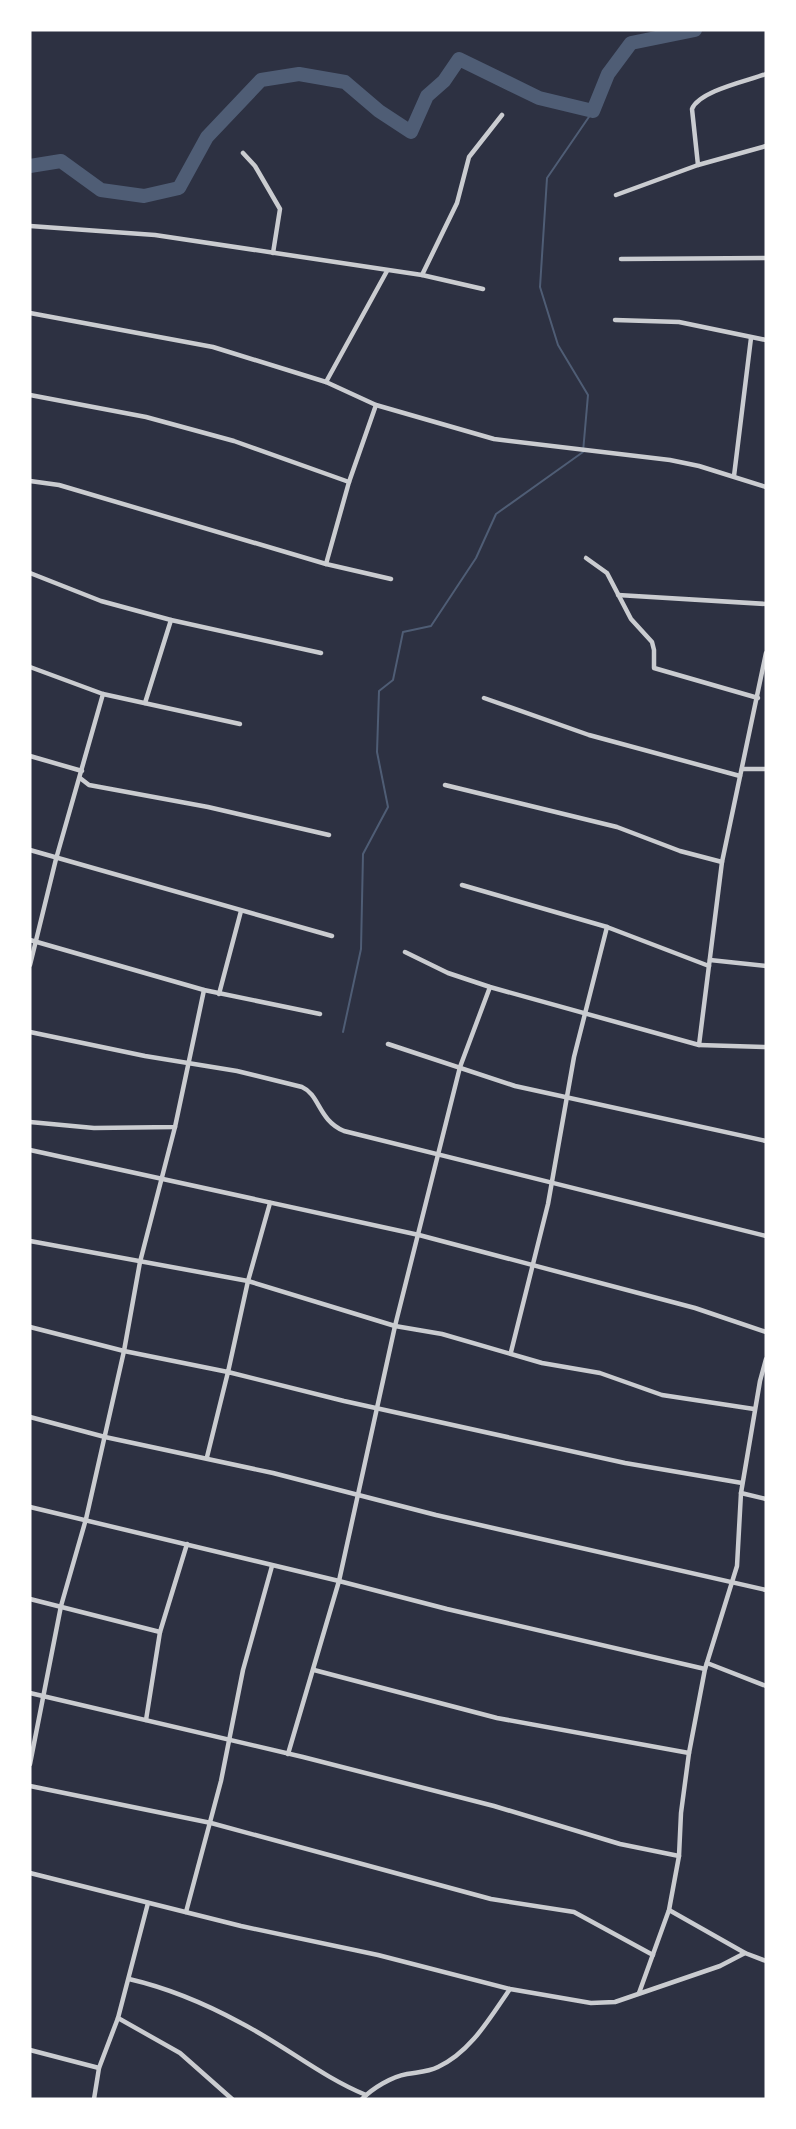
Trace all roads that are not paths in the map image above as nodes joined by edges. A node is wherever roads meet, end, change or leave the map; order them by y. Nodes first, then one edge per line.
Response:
1 (766, 74) edge
2 (502, 115) dead end
3 (766, 146) edge
4 (243, 153) dead end
5 (698, 165) junction
6 (616, 195) dead end
7 (30, 226) edge
8 (273, 253) junction
9 (766, 258) edge
10 (621, 260) dead end
11 (387, 270) junction
12 (422, 275) junction
13 (483, 289) dead end
14 (30, 313) edge
15 (615, 320) dead end
16 (751, 338) junction
17 (766, 340) edge
18 (326, 382) junction
19 (30, 395) edge
20 (376, 405) junction
21 (734, 476) junction
22 (30, 481) edge
23 (349, 482) junction
24 (766, 487) edge
25 (586, 558) dead end
26 (326, 564) junction
27 (30, 573) edge
28 (391, 579) dead end
29 (618, 595) junction
30 (766, 604) edge
31 (171, 620) junction
32 (321, 653) dead end
33 (766, 653) edge
34 (30, 667) edge
35 (103, 694) junction
36 (484, 698) dead end
37 (758, 698) junction
38 (145, 703) junction
39 (240, 724) dead end
40 (30, 756) edge
41 (742, 769) junction
42 (766, 769) edge
43 (82, 771) junction
44 (740, 776) junction
45 (80, 778) junction
46 (89, 785) junction
47 (445, 785) dead end
48 (76, 790) junction
49 (329, 835) dead end
50 (30, 850) edge
51 (56, 859) junction
52 (722, 862) junction
53 (462, 885) dead end
54 (241, 910) junction
55 (607, 927) junction
56 (332, 936) dead end
57 (30, 940) edge
58 (37, 942) junction
59 (405, 952) dead end
60 (710, 963) junction
61 (30, 965) edge
62 (766, 966) edge
63 (490, 987) junction
64 (204, 990) junction
65 (219, 994) junction
66 (320, 1014) dead end
67 (584, 1014) junction
68 (30, 1032) edge
69 (388, 1044) dead end
70 (699, 1045) junction
71 (766, 1047) edge
72 (189, 1062) junction
73 (459, 1067) junction
74 (566, 1099) junction
75 (30, 1122) edge
76 (175, 1127) junction
77 (766, 1141) edge
78 (30, 1150) edge
79 (437, 1152) junction
80 (162, 1177) junction
81 (552, 1183) junction
82 (270, 1203) junction
83 (419, 1235) junction
84 (766, 1236) edge
85 (30, 1241) edge
86 (140, 1262) junction
87 (532, 1266) junction
88 (248, 1281) junction
89 (395, 1326) junction
90 (30, 1327) edge
91 (766, 1332) edge
92 (124, 1351) junction
93 (511, 1353) junction
94 (766, 1359) edge
95 (228, 1372) junction
96 (378, 1408) junction
97 (754, 1409) junction
98 (30, 1417) edge
99 (105, 1437) junction
100 (207, 1457) junction
101 (742, 1483) junction
102 (741, 1493) junction
103 (357, 1496) junction
104 (766, 1498) edge
105 (30, 1507) edge
106 (86, 1519) junction
107 (187, 1544) junction
108 (272, 1566) junction
109 (339, 1581) junction
110 (731, 1583) junction
111 (766, 1590) edge
112 (30, 1599) edge
113 (61, 1606) junction
114 (160, 1632) junction
115 (706, 1666) junction
116 (314, 1670) junction
117 (766, 1686) edge
118 (30, 1693) edge
119 (44, 1696) junction
120 (146, 1720) junction
121 (227, 1741) junction
122 (288, 1754) junction
123 (689, 1754) junction
124 (30, 1764) edge
125 (30, 1786) edge
126 (211, 1823) junction
127 (679, 1856) junction
128 (30, 1873) edge
129 (148, 1903) junction
130 (669, 1910) junction
131 (186, 1912) junction
132 (745, 1953) junction
133 (653, 1955) junction
134 (766, 1961) edge
135 (129, 1979) junction
136 (510, 1989) junction
137 (639, 1994) junction
138 (118, 2018) junction
139 (30, 2050) edge
140 (99, 2068) junction
141 (364, 2097) edge
142 (94, 2099) edge
143 (232, 2099) edge

1 - 5 street
2 - 12 street
3 - 5 street
4 - 8 street
5 - 6 street
7 - 8 street
8 - 11 street
9 - 10 street
11 - 12 street
11 - 18 street
12 - 13 street
14 - 18 street
15 - 16 street
16 - 17 street
16 - 21 street
18 - 20 street
19 - 23 street
20 - 21 street
20 - 23 street
21 - 24 street
22 - 26 street
23 - 26 street
25 - 29 street
26 - 28 street
27 - 31 street
29 - 30 street
29 - 37 street
31 - 32 street
31 - 38 street
33 - 37 street
34 - 35 street
35 - 38 street
35 - 43 street
36 - 44 street
37 - 41 street
38 - 39 street
40 - 43 street
41 - 42 street
41 - 44 street
43 - 45 street
44 - 52 street
45 - 46 street
45 - 48 street
46 - 48 street
46 - 49 street
47 - 52 street
48 - 51 street
50 - 51 street
51 - 54 street
51 - 58 street
52 - 60 street
53 - 55 street
54 - 56 street
54 - 65 street
55 - 60 street
55 - 67 street
57 - 58 street
58 - 61 street
58 - 64 street
59 - 63 street
60 - 62 street
60 - 70 street
63 - 67 street
63 - 73 street
64 - 65 street
64 - 72 street
65 - 66 street
67 - 70 street
67 - 74 street
68 - 72 street
69 - 73 street
70 - 71 street
72 - 76 street
72 - 79 street
73 - 74 street
73 - 79 street
74 - 77 street
74 - 81 street
75 - 76 street
76 - 80 street
78 - 80 street
79 - 81 street
79 - 83 street
80 - 82 street
80 - 86 street
81 - 84 street
81 - 87 street
82 - 83 street
82 - 88 street
83 - 87 street
83 - 89 street
85 - 86 street
86 - 88 street
86 - 92 street
87 - 91 street
87 - 93 street
88 - 89 street
88 - 95 street
89 - 93 street
89 - 96 street
90 - 92 street
92 - 95 street
92 - 99 street
93 - 97 street
94 - 97 street
95 - 96 street
95 - 100 street
96 - 101 street
96 - 103 street
97 - 101 street
98 - 99 street
99 - 100 street
99 - 106 street
100 - 103 street
101 - 102 street
102 - 104 street
102 - 110 street
103 - 109 street
103 - 110 street
105 - 106 street
106 - 107 street
106 - 113 street
107 - 108 street
107 - 114 street
108 - 109 street
108 - 121 street
109 - 115 street
109 - 116 street
110 - 111 street
110 - 115 street
112 - 113 street
113 - 114 street
113 - 119 street
114 - 120 street
115 - 117 street
115 - 123 street
116 - 122 street
116 - 123 street
118 - 119 street
119 - 120 street
119 - 124 street
120 - 121 street
121 - 122 street
121 - 126 street
122 - 127 street
123 - 127 street
125 - 126 street
126 - 131 street
126 - 133 street
127 - 130 street
128 - 129 street
129 - 131 street
129 - 135 street
130 - 132 street
130 - 133 street
131 - 136 street
132 - 134 street
132 - 137 street
133 - 137 street
135 - 138 street
135 - 141 street
136 - 137 street
136 - 141 street
138 - 140 street
138 - 143 street
139 - 140 street
140 - 142 street

